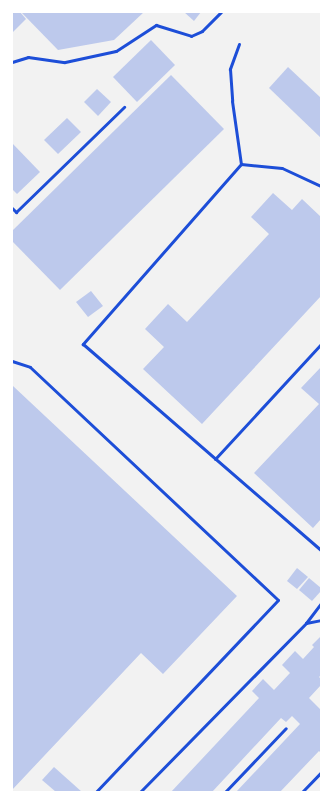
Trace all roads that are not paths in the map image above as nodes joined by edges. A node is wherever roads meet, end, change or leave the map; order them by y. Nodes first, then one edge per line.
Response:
1 (221, 12) edge
2 (239, 44) dead end
3 (12, 62) edge
4 (124, 107) dead end
5 (241, 164) junction
6 (321, 186) edge
7 (12, 208) edge
8 (321, 344) edge
9 (12, 361) edge
10 (215, 459) junction
11 (321, 543) edge
12 (317, 546) junction
13 (321, 550) edge
14 (321, 603) edge
15 (321, 620) edge
16 (306, 623) junction
17 (286, 728) dead end
18 (321, 772) edge
19 (96, 792) edge
20 (140, 792) edge
21 (224, 792) edge
22 (302, 792) edge

1 - 3 lane
2 - 5 lane
4 - 7 lane
5 - 6 lane
5 - 10 lane
8 - 10 lane
9 - 19 lane
10 - 12 lane
11 - 12 lane
12 - 13 lane
14 - 16 lane
15 - 16 lane
16 - 20 lane
17 - 21 lane
18 - 22 lane

